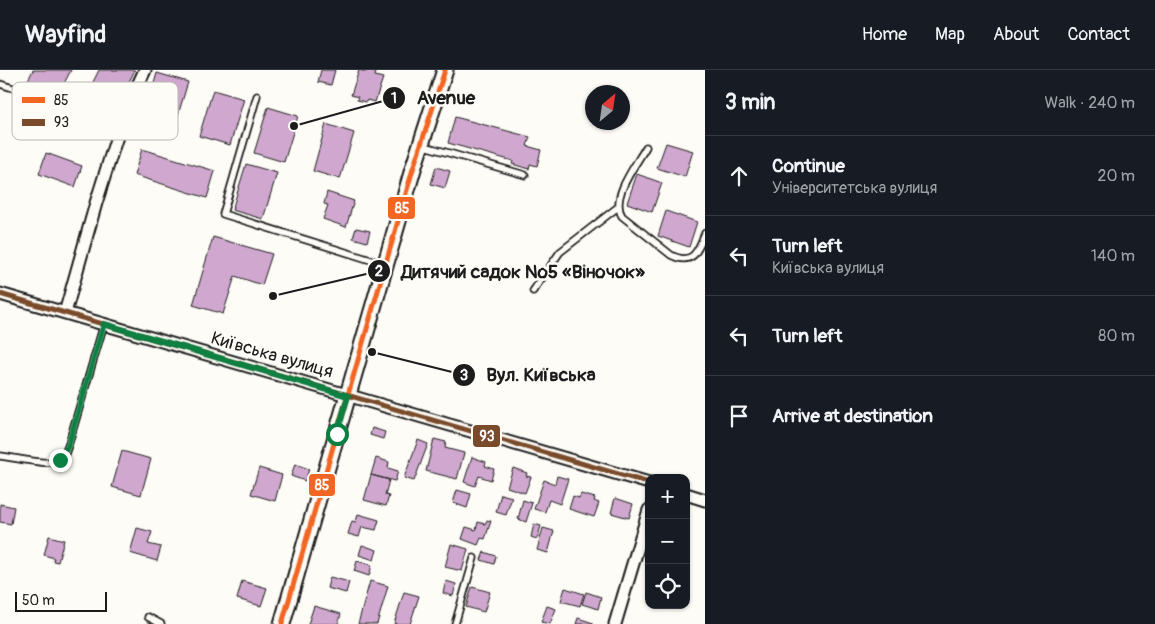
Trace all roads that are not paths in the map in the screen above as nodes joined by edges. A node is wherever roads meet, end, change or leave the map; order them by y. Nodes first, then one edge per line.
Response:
1 (145, 70) edge
2 (445, 70) edge
3 (140, 82) edge
4 (0, 84) edge
5 (12, 88) edge
6 (257, 96) dead end
7 (116, 140) edge
8 (420, 145) junction
9 (646, 147) dead end
10 (525, 175) dead end
11 (618, 207) junction
12 (705, 233) edge
13 (374, 261) dead end
14 (533, 291) dead end
15 (0, 294) edge
16 (64, 313) junction
17 (104, 324) junction
18 (348, 396) junction
19 (0, 456) edge
20 (645, 482) edge
21 (690, 495) edge
22 (705, 500) edge
23 (646, 519) edge
24 (474, 558) dead end
25 (148, 617) dead end
26 (161, 624) edge
27 (282, 624) edge
28 (454, 624) edge
29 (615, 624) edge

1 - 3 street
2 - 8 main road
4 - 5 lane
6 - 13 lane
7 - 16 street
8 - 10 lane
8 - 18 main road
9 - 11 lane
11 - 12 lane
11 - 14 lane
15 - 16 street, Київська вулиця
16 - 17 street, Київська вулиця
17 - 18 street, Київська вулиця
17 - 19 lane
18 - 20 street, Київська вулиця
18 - 27 main road
21 - 22 street
23 - 29 street
24 - 28 lane
25 - 26 lane

